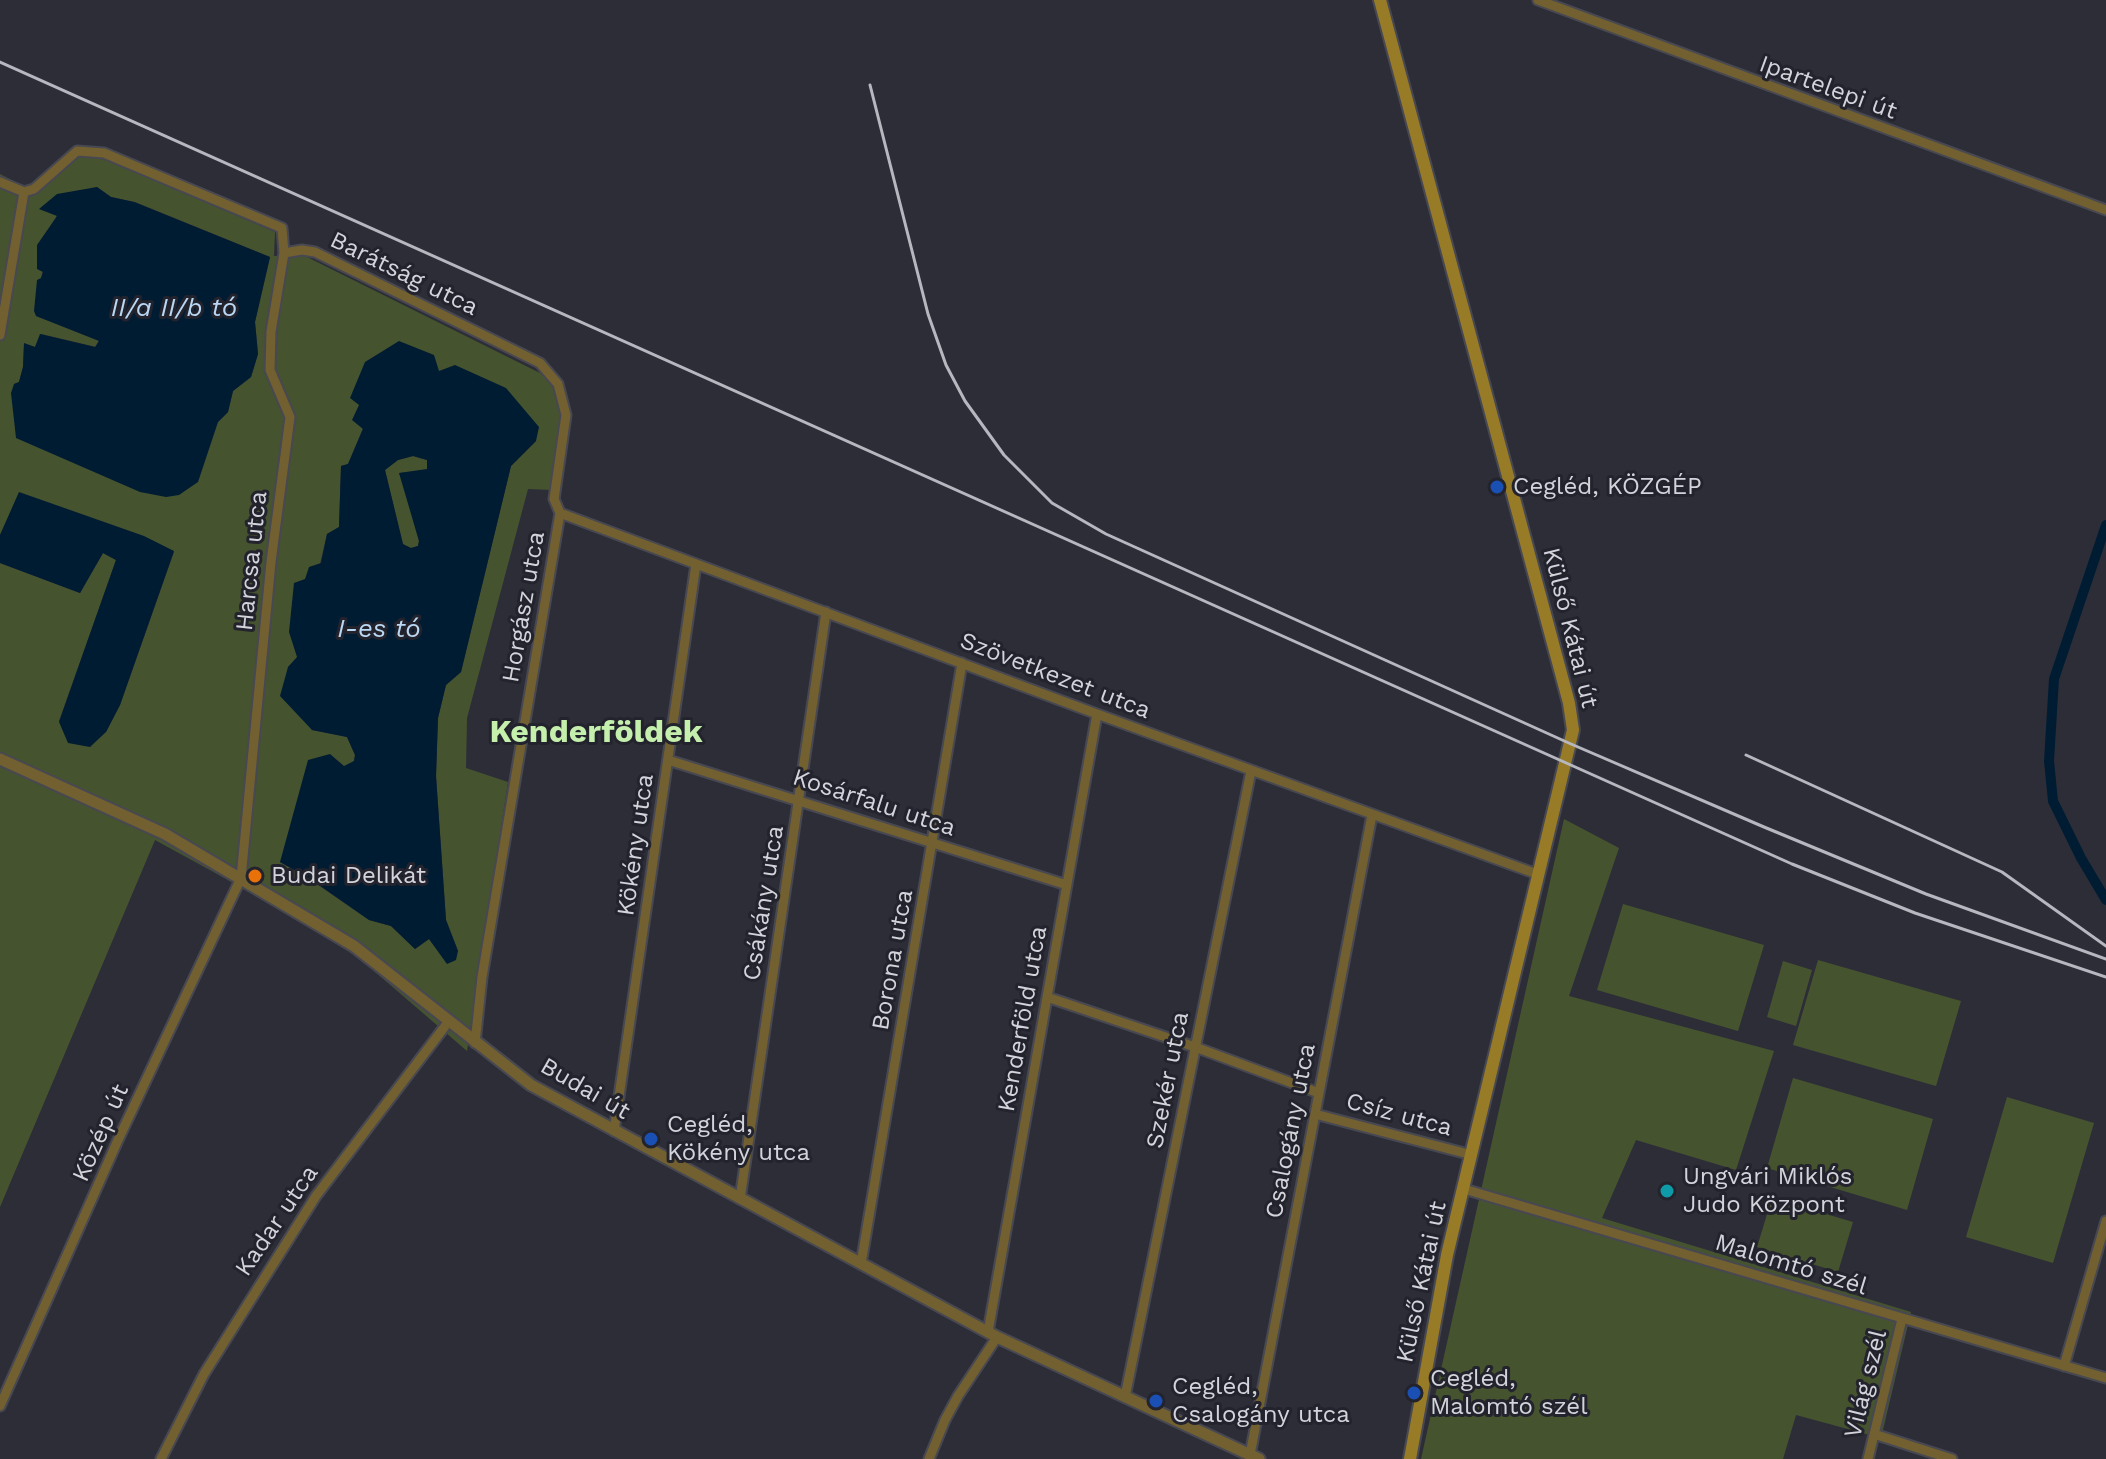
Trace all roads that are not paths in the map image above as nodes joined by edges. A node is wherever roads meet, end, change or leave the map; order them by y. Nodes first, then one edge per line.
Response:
1 (1380, 0) edge
2 (1538, 0) edge
3 (0, 182) edge
4 (24, 192) junction
5 (2106, 210) edge
6 (284, 253) junction
7 (0, 335) edge
8 (566, 415) joint
9 (560, 513) junction
10 (696, 564) junction
11 (826, 612) junction
12 (962, 663) junction
13 (1097, 714) junction
14 (0, 759) edge
15 (668, 760) junction
16 (1251, 771) junction
17 (800, 800) junction
18 (1372, 815) junction
19 (934, 843) junction
20 (1537, 874) junction
21 (241, 878) junction
22 (1067, 885) junction
23 (1047, 997) junction
24 (449, 1021) junction
25 (475, 1043) junction
26 (1195, 1047) junction
27 (1319, 1093) junction
28 (1315, 1114) junction
29 (614, 1131) junction
30 (1472, 1155) junction
31 (1464, 1189) junction
32 (740, 1199) junction
33 (2106, 1221) edge
34 (861, 1264) junction
35 (1902, 1319) junction
36 (993, 1334) junction
37 (2064, 1366) junction
38 (2106, 1378) edge
39 (1125, 1397) junction
40 (0, 1406) edge
41 (1874, 1434) junction
42 (1255, 1457) edge
43 (161, 1459) edge
44 (929, 1459) edge
45 (1410, 1459) edge
46 (1868, 1459) edge
47 (1952, 1459) edge

1 - 20 main road, Külső Kátai út
2 - 5 street, Ipartelepi út
3 - 4 street
4 - 6 street
4 - 7 street
6 - 8 street, Barátság utca
6 - 21 street, Harcsa utca
8 - 9 street, Horgász utca
9 - 10 street, Szövetkezet utca
9 - 25 street, Horgász utca
10 - 11 street, Szövetkezet utca
10 - 15 street, Kökény utca
11 - 12 street, Szövetkezet utca
11 - 17 street, Csákány utca
12 - 13 street, Szövetkezet utca
12 - 19 street, Borona utca
13 - 16 street, Szövetkezet utca
13 - 22 street, Kenderföld utca
14 - 21 street, Budai út
15 - 17 street, Kosárfalu utca
15 - 29 street, Kökény utca
16 - 18 street, Szövetkezet utca
16 - 26 street, Szekér utca
17 - 19 street, Kosárfalu utca
17 - 32 street, Csákány utca
18 - 20 street, Szövetkezet utca
18 - 27 street, Csalogány utca
19 - 22 street, Kosárfalu utca
19 - 34 street, Borona utca
20 - 30 main road, Külső Kátai út
21 - 24 street, Budai út
21 - 40 street, Közép út
22 - 23 street, Kenderföld utca
23 - 26 street
23 - 36 street, Kenderföld utca
24 - 25 street, Budai út
24 - 43 street, Kadar utca
25 - 29 street, Budai út
26 - 27 street
26 - 39 street, Szekér utca
27 - 28 street, Csalogány utca
28 - 30 street, Csíz utca
28 - 42 street, Csalogány utca
29 - 32 street, Budai út
30 - 31 main road, Külső Kátai út
31 - 35 street, Malomtó szél
31 - 45 main road, Külső Kátai út
32 - 34 street, Budai út
33 - 37 street
34 - 36 street, Budai út
35 - 37 street, Malomtó szél
35 - 41 street, Világ szél
36 - 39 street, Budai út
36 - 44 street
37 - 38 street, Malomtó szél
39 - 42 street, Budai út
41 - 46 street, Világ szél
41 - 47 street

